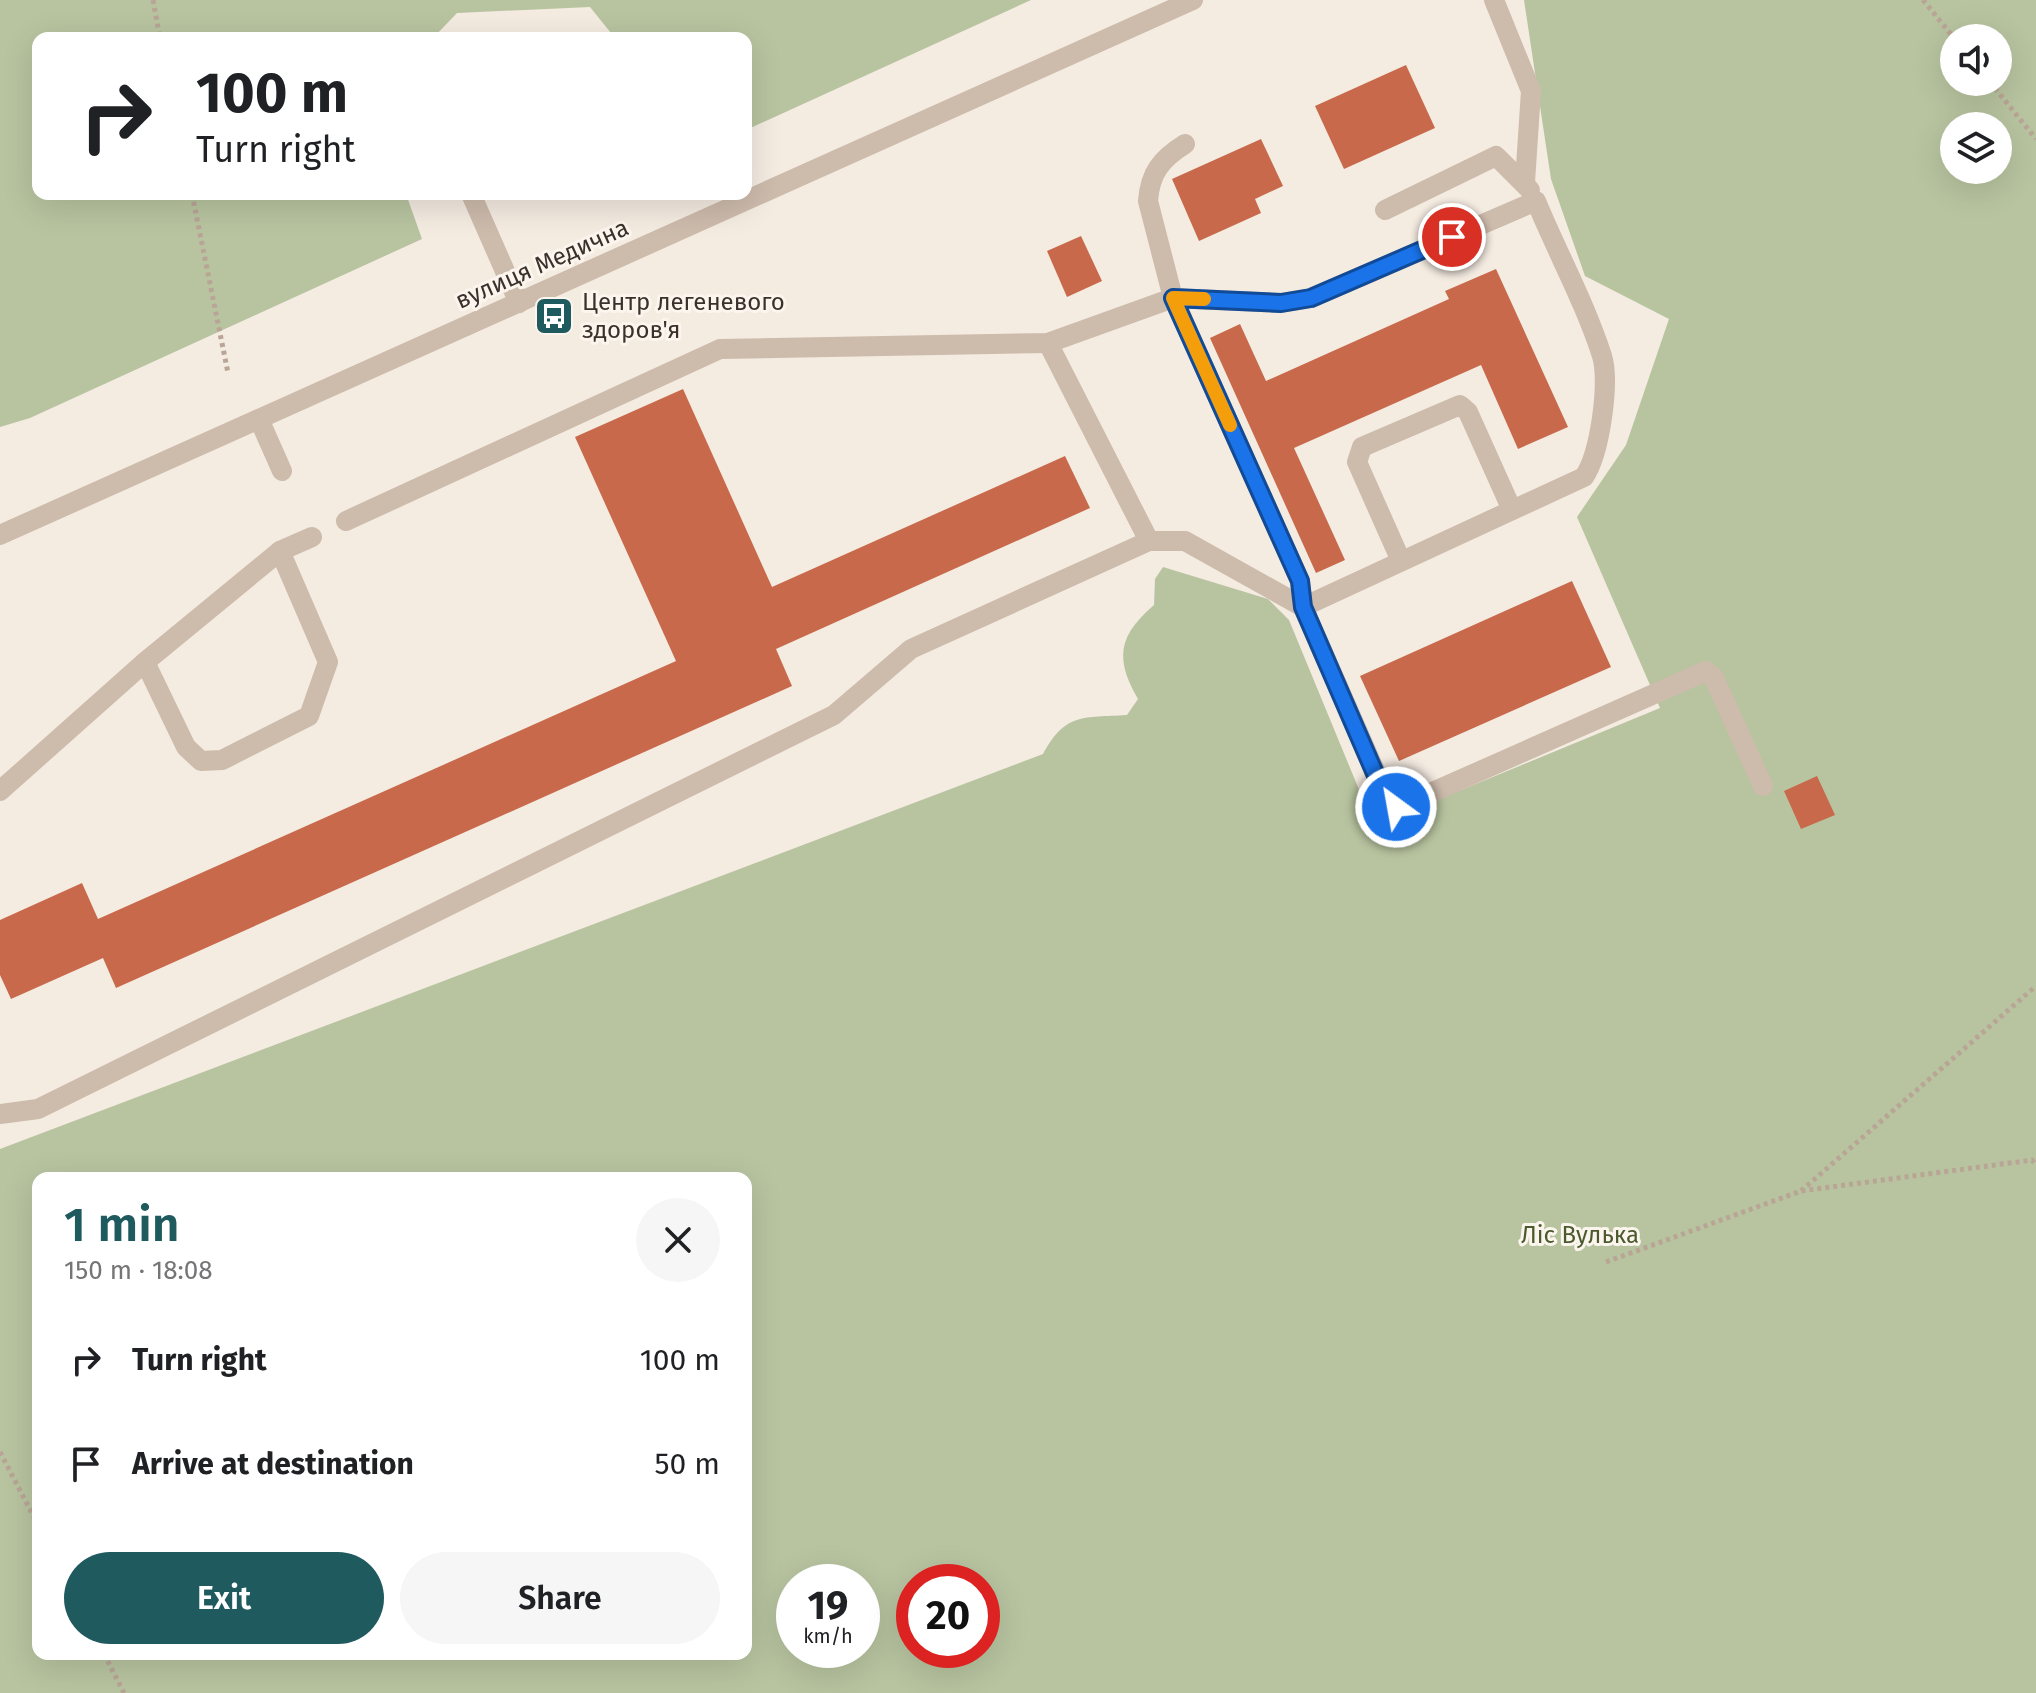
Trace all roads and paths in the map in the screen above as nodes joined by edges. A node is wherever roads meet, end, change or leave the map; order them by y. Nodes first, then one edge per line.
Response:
1 (153, 0) edge
2 (1193, 0) edge
3 (1494, 0) edge
4 (1923, 0) edge
5 (1943, 24) edge
6 (159, 32) edge
7 (2001, 96) edge
8 (2036, 139) edge
9 (1185, 144) dead end
10 (1525, 182) junction
11 (752, 198) edge
12 (193, 200) edge
13 (474, 200) edge
14 (748, 200) edge
15 (1536, 201) junction
16 (1385, 210) dead end
17 (1173, 298) junction
18 (519, 303) junction
19 (1048, 343) junction
20 (228, 373) dead end
21 (259, 419) junction
22 (282, 471) dead end
23 (1512, 510) junction
24 (346, 521) dead end
25 (0, 535) edge
26 (312, 537) dead end
27 (1149, 541) junction
28 (280, 551) junction
29 (1401, 561) junction
30 (1303, 607) junction
31 (145, 662) junction
32 (1763, 786) dead end
33 (0, 791) edge
34 (2036, 986) edge
35 (0, 1114) edge
36 (2036, 1165) edge
37 (1801, 1191) junction
38 (1606, 1262) dead end
39 (0, 1452) edge
40 (32, 1513) edge
41 (107, 1660) edge
42 (124, 1693) edge

1 - 6 path
2 - 11 lane, вулиця Медична
3 - 10 lane
4 - 5 path
7 - 8 path
9 - 17 lane
10 - 15 lane
10 - 16 lane
12 - 20 path
13 - 18 lane
14 - 18 lane, вулиця Медична
15 - 17 lane
15 - 23 lane
17 - 19 lane
17 - 30 lane
18 - 21 lane, вулиця Медична
19 - 24 lane
19 - 27 lane
21 - 22 lane
21 - 25 lane, вулиця Медична
23 - 29 lane
23 - 29 lane
26 - 28 lane
27 - 30 lane
27 - 35 lane
28 - 31 lane
28 - 31 lane
29 - 30 lane
30 - 32 lane
31 - 33 lane
34 - 37 path
36 - 37 path
37 - 38 path
39 - 40 path
41 - 42 path

